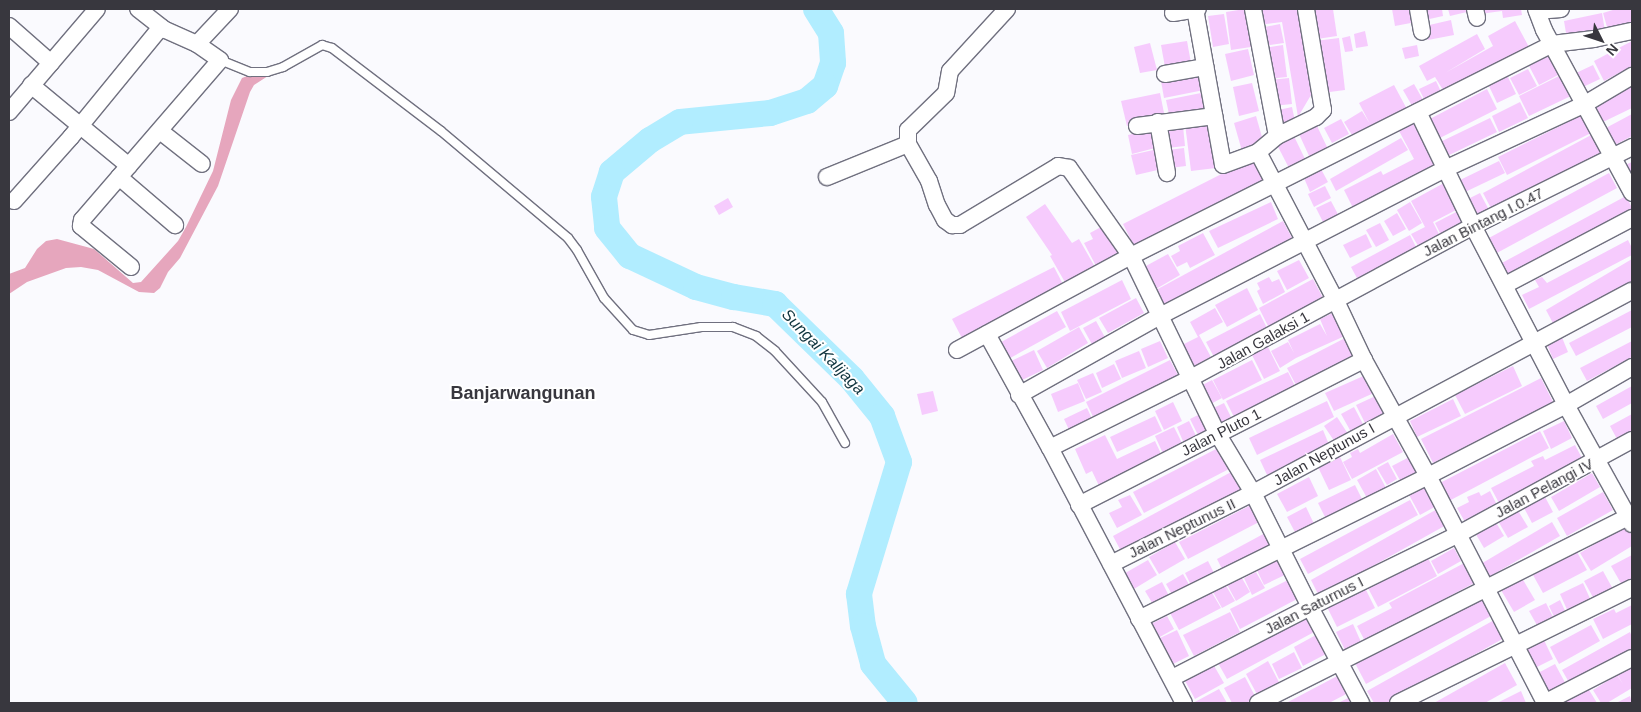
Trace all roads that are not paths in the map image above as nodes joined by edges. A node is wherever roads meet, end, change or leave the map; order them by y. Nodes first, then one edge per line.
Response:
1 (139, 9) edge
2 (230, 9) edge
3 (1007, 9) edge
4 (1196, 9) edge
5 (1253, 9) edge
6 (1306, 9) edge
7 (1418, 9) edge
8 (1561, 9) edge
9 (92, 10) edge
10 (1537, 10) edge
11 (1173, 13) dead end
12 (9, 26) edge
13 (161, 27) junction
14 (1632, 31) edge
15 (1422, 32) dead end
16 (197, 44) junction
17 (1552, 44) junction
18 (220, 60) junction
19 (51, 63) junction
20 (1205, 66) junction
21 (1165, 74) dead end
22 (1632, 76) edge
23 (32, 85) junction
24 (1585, 104) junction
25 (9, 112) edge
26 (1418, 112) junction
27 (1214, 116) junction
28 (1158, 122) junction
29 (1137, 126) dead end
30 (80, 127) junction
31 (160, 130) junction
32 (1277, 136) junction
33 (908, 144) junction
34 (1632, 147) edge
35 (1258, 152) junction
36 (1612, 156) junction
37 (202, 164) dead end
38 (1445, 168) junction
39 (124, 171) junction
40 (1167, 173) dead end
41 (827, 177) dead end
42 (1276, 185) junction
43 (1632, 193) edge
44 (14, 201) dead end
45 (1632, 218) edge
46 (175, 224) dead end
47 (1473, 226) junction
48 (1305, 243) junction
49 (1131, 256) junction
50 (131, 267) dead end
51 (1505, 285) junction
52 (1632, 291) edge
53 (1336, 299) junction
54 (1160, 316) junction
55 (987, 334) junction
56 (1534, 342) junction
57 (957, 350) dead end
58 (1364, 360) junction
59 (1632, 367) edge
60 (1189, 379) junction
61 (1019, 395) junction
62 (1566, 404) junction
63 (1396, 416) junction
64 (1217, 434) junction
65 (1632, 440) edge
66 (844, 443) dead end
67 (1050, 448) junction
68 (1597, 460) junction
69 (1428, 476) junction
70 (1253, 493) junction
71 (1079, 505) junction
72 (1631, 518) edge
73 (1456, 535) junction
74 (1281, 548) junction
75 (1111, 564) junction
76 (1632, 588) edge
77 (1486, 589) junction
78 (1310, 607) junction
79 (1139, 619) junction
80 (1516, 646) junction
81 (1632, 658) edge
82 (1339, 661) junction
83 (1172, 678) junction
84 (1184, 703) edge
85 (1258, 703) edge
86 (1361, 703) edge
87 (1398, 703) edge
88 (1545, 703) edge

1 - 13 street
2 - 16 street
3 - 33 street
4 - 11 street
4 - 20 street
5 - 32 street
6 - 32 street
7 - 15 street
8 - 10 street
9 - 19 street
10 - 17 street
12 - 19 street
13 - 16 street
13 - 30 street
14 - 17 street
16 - 18 street
17 - 24 street
17 - 26 street
18 - 31 street
18 - 66 lane
19 - 23 street
20 - 21 street
20 - 27 street
22 - 24 street
23 - 25 street
23 - 30 street
24 - 36 street
24 - 38 street
26 - 38 street
26 - 42 street
27 - 28 street
27 - 35 street
28 - 29 street
28 - 40 street
30 - 39 street
30 - 44 street
31 - 37 street
31 - 39 street
32 - 35 street
33 - 41 street
33 - 49 street
34 - 36 street, Jalan Bintang I.0.47
35 - 42 street
36 - 43 street
36 - 47 street, Jalan Bintang I.0.47
38 - 47 street
38 - 48 street
39 - 46 street
39 - 50 street
42 - 48 street
42 - 49 street
45 - 51 street
47 - 51 street
47 - 53 street, Jalan Bintang I.0.47
48 - 53 street
48 - 54 street
49 - 54 street
49 - 55 street
51 - 56 street
52 - 56 street, Jalan Neptunus I
53 - 58 street
53 - 60 street, Jalan Galaksi 1
54 - 60 street
54 - 61 street
55 - 57 street
55 - 61 street
56 - 62 street
56 - 63 street, Jalan Neptunus I
58 - 63 street
58 - 64 street, Jalan Pluto 1
59 - 62 street
60 - 64 street
60 - 67 street, Jalan Galaksi 1
61 - 67 street
62 - 68 street
62 - 69 street
63 - 69 street
63 - 70 street, Jalan Neptunus I
64 - 70 street
64 - 71 street, Jalan Pluto 1
65 - 68 street, Jalan Pelangi IV
67 - 71 street
68 - 72 street
68 - 73 street, Jalan Pelangi IV
69 - 73 street
69 - 74 street
70 - 74 street
70 - 75 street, Jalan Neptunus II
71 - 75 street
72 - 77 street
73 - 77 street
73 - 78 street, Jalan Saturnus I
74 - 78 street
74 - 79 street
75 - 79 street
76 - 80 street
77 - 80 street
77 - 82 street
78 - 82 street
78 - 83 street, Jalan Saturnus I
79 - 83 street
80 - 87 street
80 - 88 street
81 - 88 street
82 - 85 street
82 - 86 street
83 - 84 street

